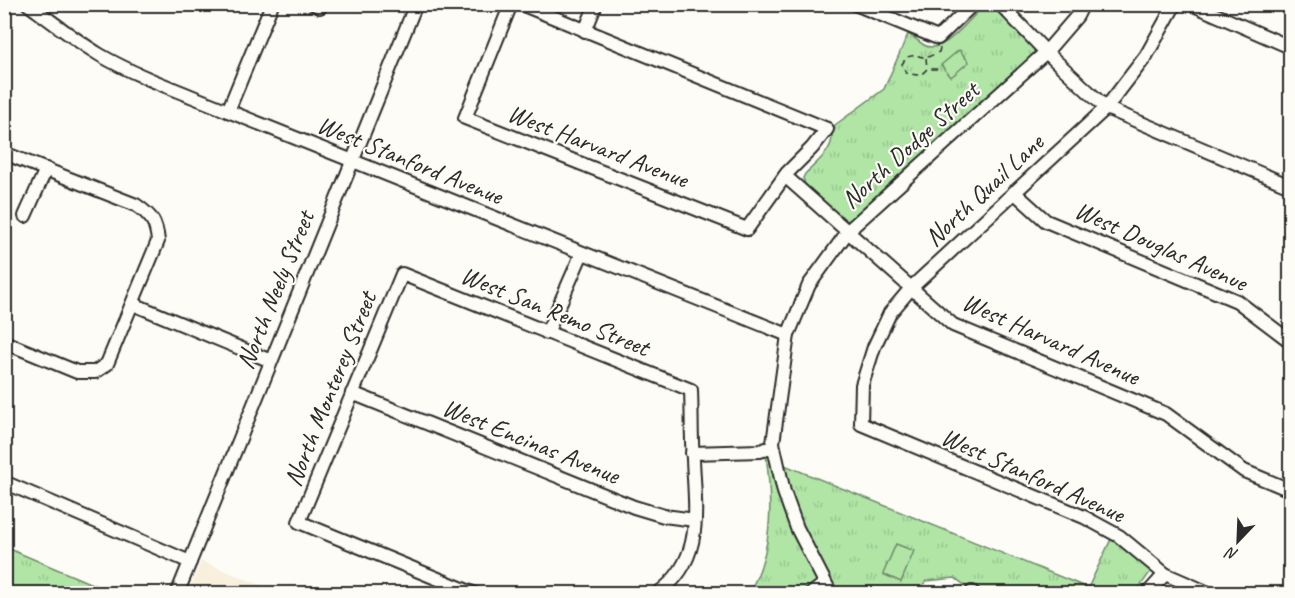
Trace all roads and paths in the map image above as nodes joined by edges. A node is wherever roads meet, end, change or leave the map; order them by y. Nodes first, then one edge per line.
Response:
1 (27, 4) edge
2 (272, 4) edge
3 (416, 4) edge
4 (511, 4) edge
5 (521, 4) edge
6 (596, 4) edge
7 (855, 4) edge
8 (973, 4) edge
9 (1000, 4) edge
10 (1083, 4) edge
11 (1175, 4) edge
12 (1191, 4) edge
13 (585, 31) junction
14 (938, 38) junction
15 (1290, 47) edge
16 (1046, 52) junction
17 (926, 58) junction
18 (927, 69) junction
19 (942, 69) dead end
20 (1106, 108) junction
21 (228, 111) junction
22 (4, 153) edge
23 (352, 161) junction
24 (46, 169) junction
25 (785, 176) junction
26 (1290, 186) edge
27 (1014, 192) junction
28 (25, 216) dead end
29 (848, 232) junction
30 (582, 254) junction
31 (402, 274) joint
32 (911, 288) junction
33 (133, 304) junction
34 (547, 333) junction
35 (788, 335) junction
36 (1290, 341) edge
37 (4, 342) edge
38 (271, 361) junction
39 (352, 393) junction
40 (861, 424) joint
41 (773, 447) junction
42 (692, 453) junction
43 (4, 482) edge
44 (1290, 490) edge
45 (695, 519) junction
46 (190, 562) junction
47 (1165, 574) junction
48 (828, 589) edge
49 (177, 594) edge
50 (475, 594) edge
51 (657, 594) edge
52 (811, 594) edge
53 (1147, 594) edge
54 (1211, 594) edge

1 - 21 street, West Stanford Avenue
2 - 21 street
3 - 23 street, North Neely Street
4 - 25 street, West Harvard Avenue
5 - 13 street
6 - 13 street
7 - 14 street
8 - 14 street
9 - 16 street
10 - 16 street, North Dodge Street
11 - 20 street, North Quail Lane
12 - 15 street
13 - 25 street
14 - 17 path
16 - 20 street
16 - 29 street, North Dodge Street
17 - 18 path
17 - 18 path
18 - 19 path
20 - 26 street
20 - 27 street, North Quail Lane
21 - 23 street, West Stanford Avenue
22 - 24 street
23 - 30 street, West Stanford Avenue
23 - 38 street, North Neely Street
24 - 28 street
24 - 33 street
25 - 29 street, West Harvard Avenue
27 - 32 street, North Quail Lane
27 - 36 street, West Douglas Avenue
29 - 32 street, West Harvard Avenue
29 - 35 street, North Dodge Street
30 - 34 street
30 - 35 street, West Stanford Avenue
31 - 34 street, West San Remo Street
31 - 39 street, North Monterey Street
32 - 40 street, North Quail Lane
32 - 44 street, West Harvard Avenue
33 - 37 street
33 - 38 street
34 - 42 street, West San Remo Street
35 - 41 street, North Dodge Street
38 - 46 street, North Neely Street
39 - 45 street, West Encinas Avenue
39 - 50 street, North Monterey Street
40 - 47 street, West Stanford Avenue
41 - 42 street
41 - 48 street
42 - 45 street
43 - 46 street
45 - 51 street
46 - 49 street, North Neely Street
47 - 53 street
47 - 54 street, West Stanford Avenue
48 - 52 street

